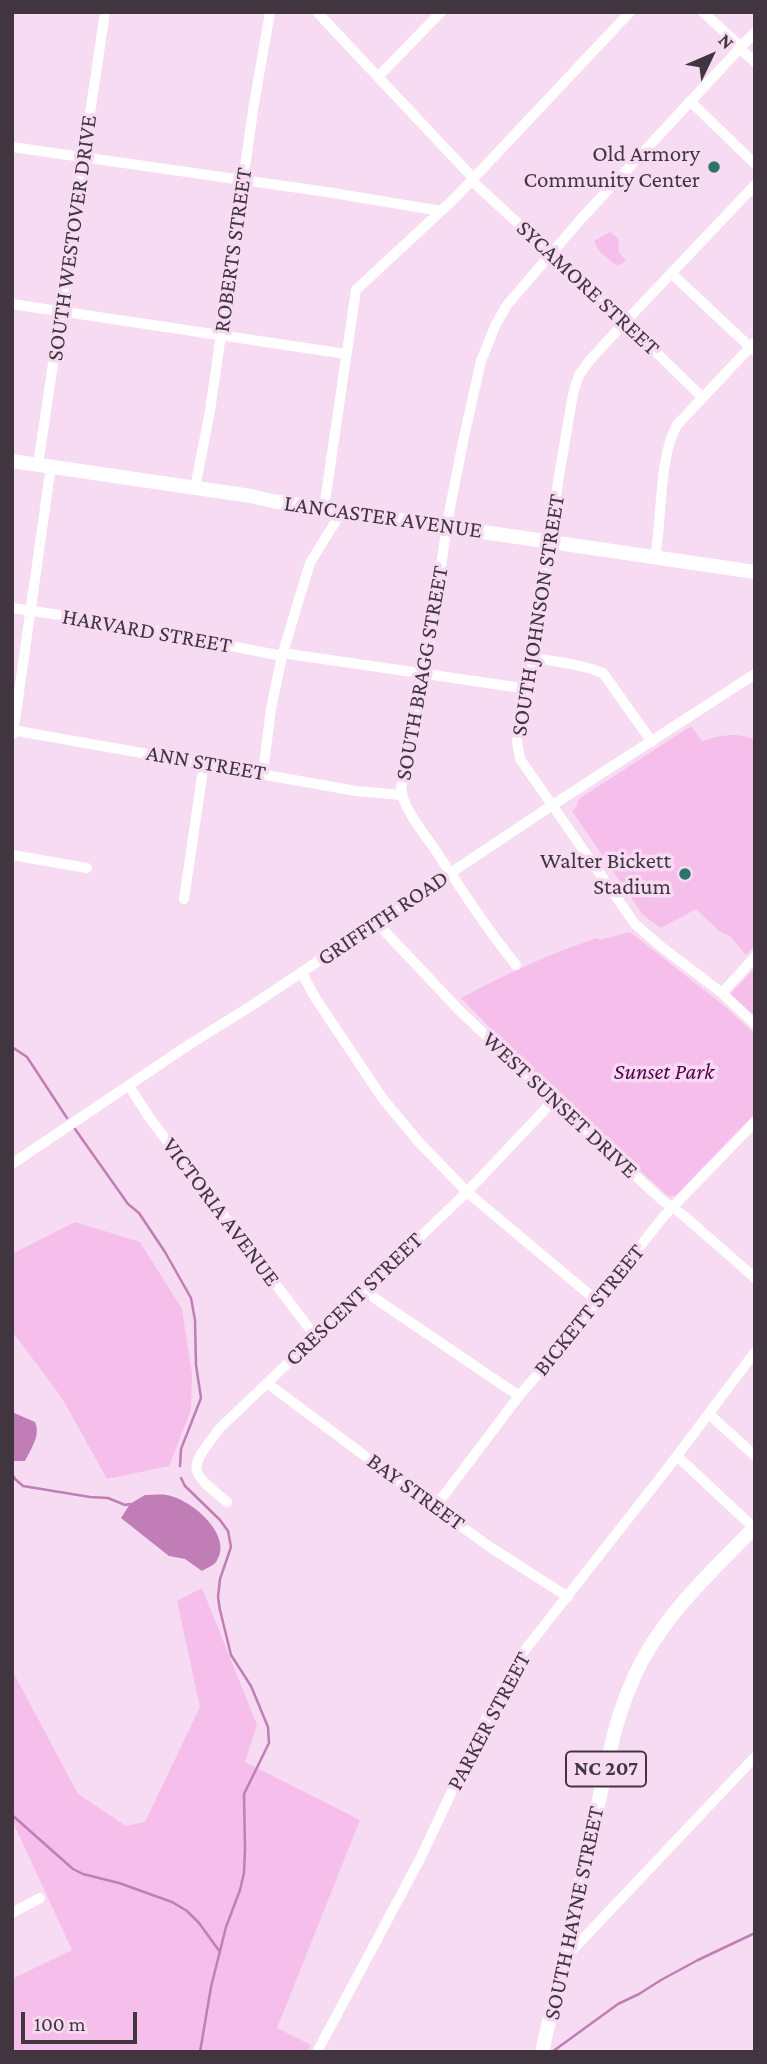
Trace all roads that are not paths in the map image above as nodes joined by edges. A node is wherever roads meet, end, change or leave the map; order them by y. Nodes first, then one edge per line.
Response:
1 (105, 12) edge
2 (270, 12) edge
3 (317, 12) edge
4 (441, 12) edge
5 (630, 12) edge
6 (703, 12) edge
7 (755, 32) edge
8 (740, 47) junction
9 (755, 62) edge
10 (378, 77) junction
11 (690, 102) junction
12 (12, 146) edge
13 (84, 157) junction
14 (755, 164) edge
15 (472, 179) junction
16 (243, 181) junction
17 (755, 185) edge
18 (441, 211) junction
19 (551, 253) junction
20 (671, 273) junction
21 (12, 304) edge
22 (62, 312) junction
23 (625, 322) junction
24 (221, 335) junction
25 (753, 347) edge
26 (346, 354) junction
27 (703, 398) junction
28 (12, 461) edge
29 (45, 465) junction
30 (195, 488) junction
31 (324, 508) junction
32 (342, 511) junction
33 (447, 526) junction
34 (550, 542) junction
35 (655, 557) junction
36 (755, 572) edge
37 (12, 608) edge
38 (31, 612) junction
39 (282, 654) junction
40 (533, 658) junction
41 (755, 674) edge
42 (425, 675) junction
43 (529, 689) junction
44 (13, 732) edge
45 (652, 742) junction
46 (204, 763) junction
47 (263, 773) junction
48 (401, 795) junction
49 (551, 806) junction
50 (12, 855) edge
51 (87, 868) dead end
52 (451, 873) junction
53 (184, 899) dead end
54 (376, 922) junction
55 (755, 957) edge
56 (516, 965) dead end
57 (301, 972) junction
58 (722, 993) junction
59 (755, 1024) edge
60 (129, 1086) junction
61 (554, 1101) junction
62 (755, 1122) edge
63 (12, 1164) edge
64 (467, 1192) junction
65 (672, 1208) junction
66 (755, 1278) edge
67 (366, 1289) junction
68 (597, 1301) junction
69 (315, 1336) junction
70 (755, 1352) edge
71 (267, 1383) junction
72 (519, 1396) junction
73 (709, 1414) junction
74 (677, 1456) junction
75 (755, 1456) edge
76 (227, 1502) dead end
77 (435, 1507) junction
78 (754, 1528) edge
79 (568, 1597) junction
80 (755, 1757) edge
81 (40, 1898) dead end
82 (12, 1913) edge
83 (563, 1960) junction
84 (317, 2052) edge
85 (542, 2052) edge

1 - 13 street, SOUTH WESTOVER DRIVE
2 - 16 street, ROBERTS STREET
3 - 10 street, SYCAMORE STREET
4 - 10 street
5 - 15 street
6 - 8 street
7 - 8 street, SOUTH BRAGG STREET
8 - 9 street
8 - 11 street, SOUTH BRAGG STREET
10 - 15 street, SYCAMORE STREET
11 - 14 street
11 - 19 street, SOUTH BRAGG STREET
12 - 13 street
13 - 16 street
13 - 22 street, SOUTH WESTOVER DRIVE
15 - 18 street
15 - 19 street, SYCAMORE STREET
16 - 18 street
16 - 24 street, ROBERTS STREET
17 - 20 street, SOUTH JOHNSON STREET
18 - 26 street
19 - 23 street, SYCAMORE STREET
19 - 33 street, SOUTH BRAGG STREET
20 - 23 street, SOUTH JOHNSON STREET
20 - 25 street
21 - 22 street
22 - 24 street
22 - 29 street, SOUTH WESTOVER DRIVE
23 - 27 street, SYCAMORE STREET
23 - 34 street, SOUTH JOHNSON STREET
24 - 26 street
24 - 30 street, ROBERTS STREET
25 - 27 street
26 - 31 street
27 - 35 street
28 - 29 main road, LANCASTER AVENUE
29 - 30 main road, LANCASTER AVENUE
29 - 38 street, SOUTH WESTOVER DRIVE
30 - 31 main road, LANCASTER AVENUE
31 - 32 main road, LANCASTER AVENUE
32 - 33 main road, LANCASTER AVENUE
32 - 39 street
33 - 34 main road, LANCASTER AVENUE
33 - 42 street, SOUTH BRAGG STREET
34 - 35 main road, LANCASTER AVENUE
34 - 40 street, SOUTH JOHNSON STREET
35 - 36 main road, LANCASTER AVENUE
37 - 38 street, HARVARD STREET
38 - 39 street, HARVARD STREET
38 - 44 street, SOUTH WESTOVER DRIVE
39 - 42 street, HARVARD STREET
39 - 47 street
40 - 43 street, SOUTH JOHNSON STREET
40 - 45 street
41 - 45 street, GRIFFITH ROAD
42 - 43 street, HARVARD STREET
42 - 48 street, SOUTH BRAGG STREET
43 - 49 street, SOUTH JOHNSON STREET
44 - 46 street, ANN STREET
45 - 49 street, GRIFFITH ROAD
46 - 47 street, ANN STREET
46 - 53 street
47 - 48 street, ANN STREET
48 - 52 street, SOUTH BRAGG STREET
49 - 52 street, GRIFFITH ROAD
49 - 58 street, SOUTH JOHNSON STREET
50 - 51 street
52 - 54 street, GRIFFITH ROAD
52 - 56 street, SOUTH BRAGG STREET
54 - 57 street, GRIFFITH ROAD
54 - 61 street, WEST SUNSET DRIVE
55 - 58 street
57 - 60 street, GRIFFITH ROAD
57 - 64 street
58 - 59 street, SOUTH JOHNSON STREET
60 - 63 street, GRIFFITH ROAD
60 - 69 street, VICTORIA AVENUE
61 - 64 street, CRESCENT STREET
61 - 65 street, WEST SUNSET DRIVE
62 - 65 street, BICKETT STREET
64 - 67 street, CRESCENT STREET
64 - 68 street
65 - 66 street, WEST SUNSET DRIVE
65 - 68 street, BICKETT STREET
67 - 69 street, CRESCENT STREET
67 - 72 street
68 - 72 street, BICKETT STREET
69 - 71 street, CRESCENT STREET
70 - 73 street, PARKER STREET
71 - 76 street, CRESCENT STREET
71 - 77 street, BAY STREET
72 - 77 street, BICKETT STREET
73 - 74 street, PARKER STREET
73 - 75 street
74 - 78 street
74 - 79 street, PARKER STREET
77 - 79 street, BAY STREET
78 - 83 main road, SOUTH HAYNE STREET / NC 207
79 - 84 street, PARKER STREET
80 - 83 street
81 - 82 street
83 - 85 main road, SOUTH HAYNE STREET / NC 207

